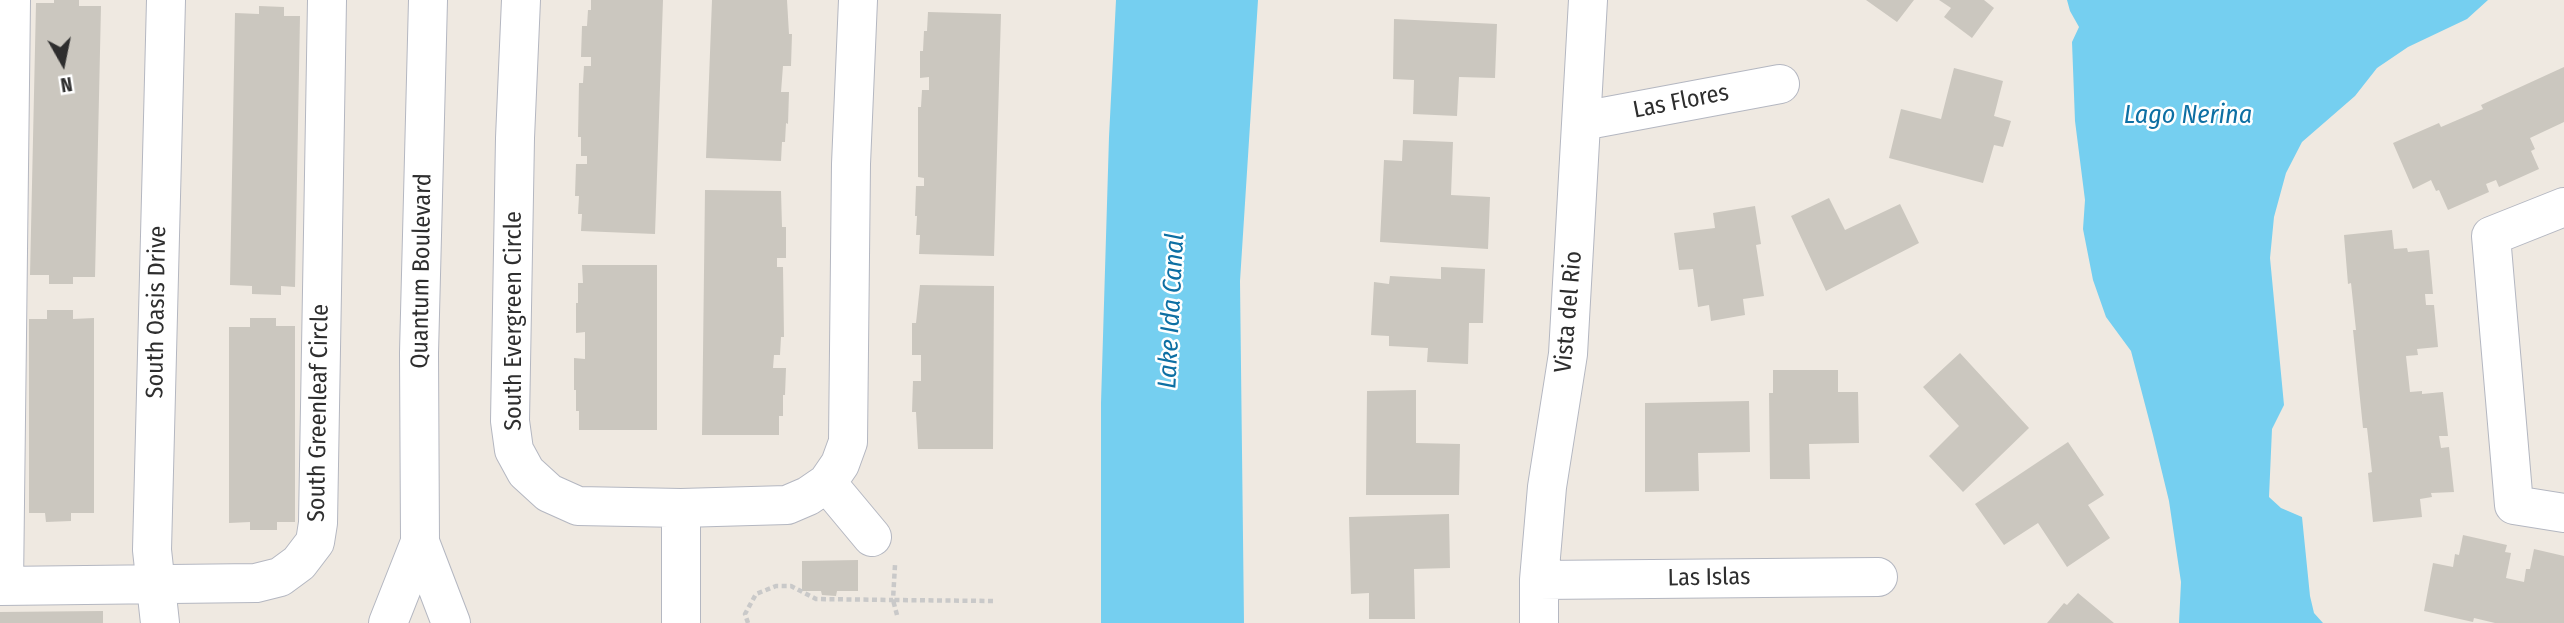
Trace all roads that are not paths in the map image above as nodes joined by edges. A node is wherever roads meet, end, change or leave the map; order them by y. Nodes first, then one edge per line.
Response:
1 (12, 0) edge
2 (166, 0) edge
3 (327, 0) edge
4 (428, 0) edge
5 (521, 0) edge
6 (858, 0) edge
7 (1588, 0) edge
8 (1780, 84) dead end
9 (1582, 121) junction
10 (2564, 207) edge
11 (827, 483) junction
12 (681, 508) junction
13 (2564, 513) edge
14 (420, 542) junction
15 (884, 548) road end
16 (1878, 577) dead end
17 (1539, 580) junction
18 (157, 584) junction
19 (2, 586) edge
20 (160, 623) edge
21 (388, 623) edge
22 (416, 623) edge
23 (422, 623) edge
24 (451, 623) edge
25 (681, 623) edge
26 (1539, 623) edge

1 - 19 street, South Greenleaf Circle
2 - 18 street, South Oasis Drive
3 - 18 street, South Greenleaf Circle
4 - 14 street, Quantum Boulevard
5 - 12 street, South Evergreen Circle
6 - 11 street, South Evergreen Circle
7 - 9 street, Vista del Rio
8 - 9 street, Las Flores
9 - 17 street, Vista del Rio
10 - 13 street
11 - 12 street, South Evergreen Circle
11 - 15 street
12 - 25 street
14 - 21 street, Quantum Boulevard
14 - 24 street, Quantum Boulevard
16 - 17 street, Las Islas
17 - 26 street, Vista del Rio
18 - 19 street, South Greenleaf Circle
18 - 20 street, South Oasis Drive
22 - 23 street

